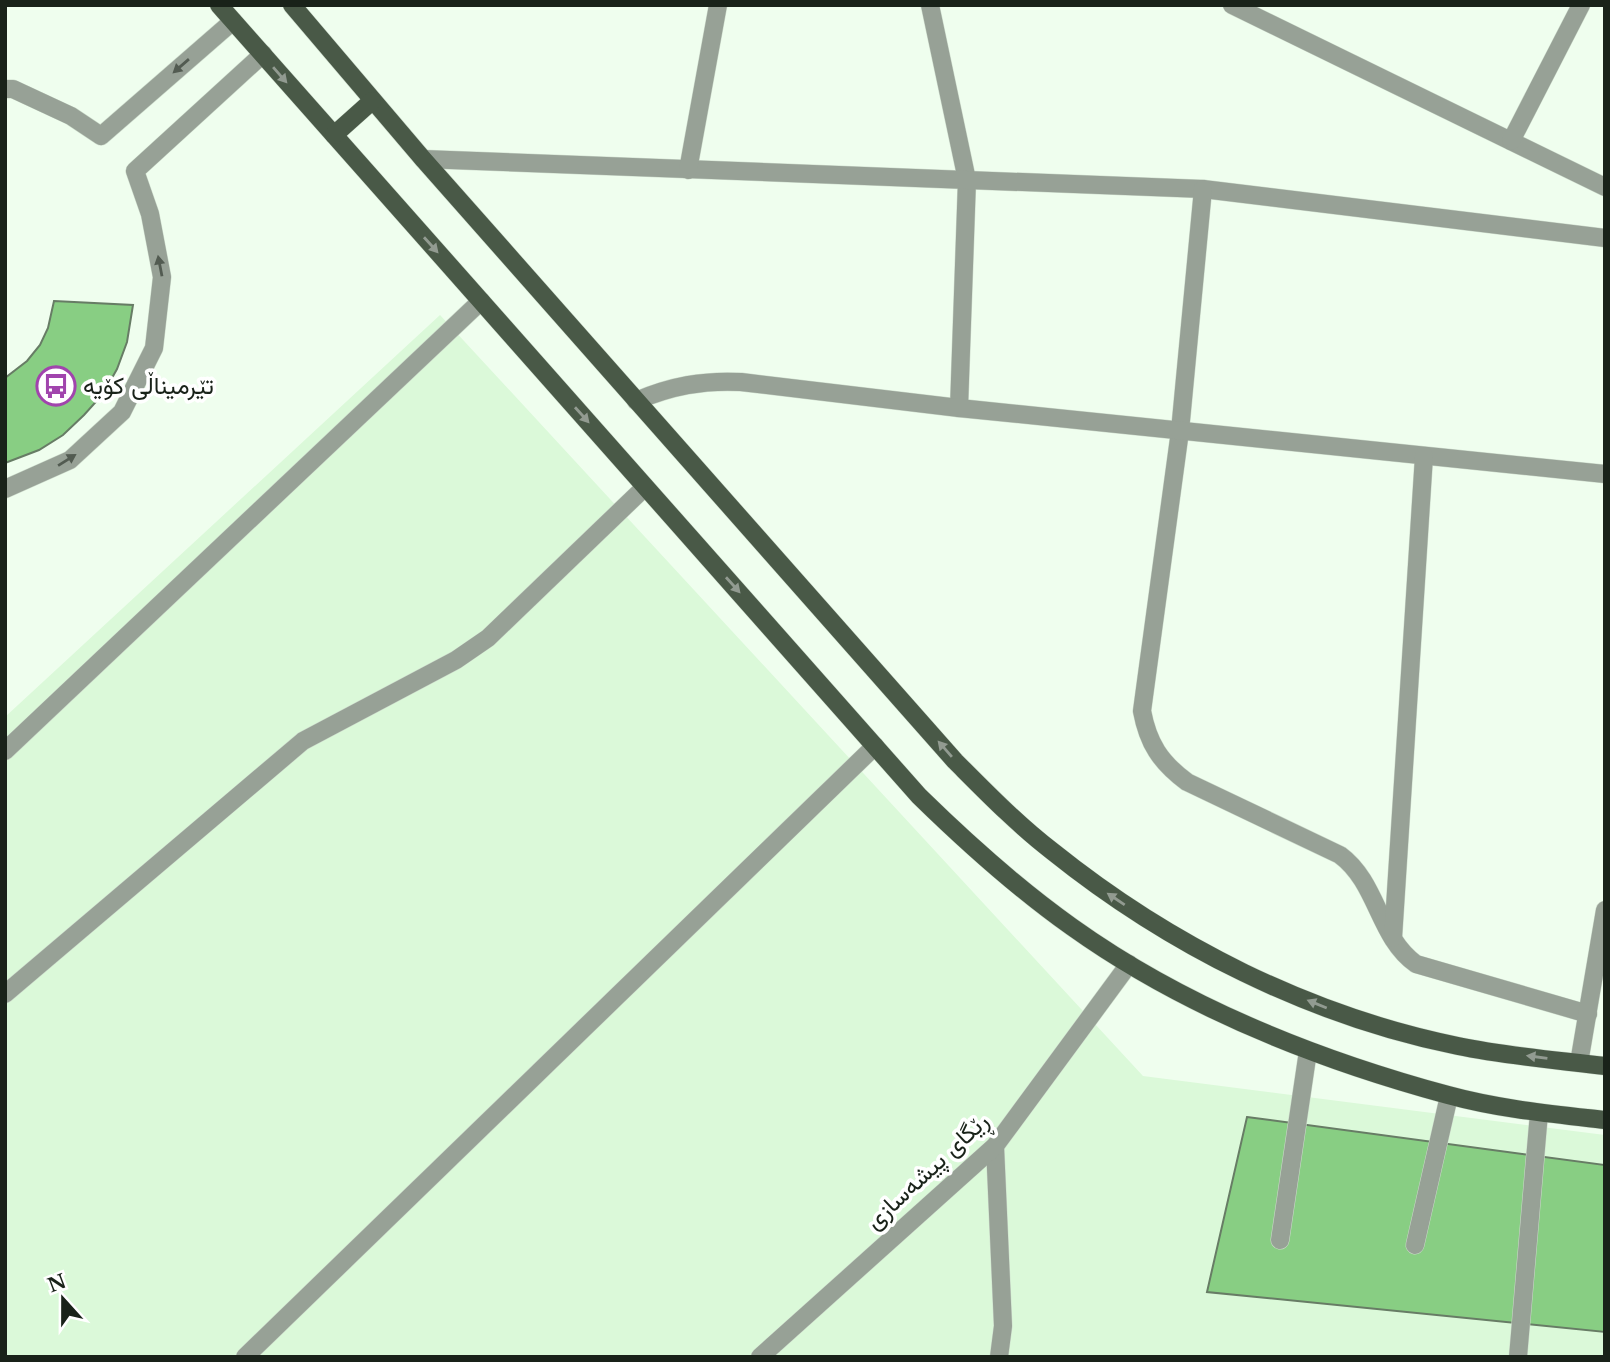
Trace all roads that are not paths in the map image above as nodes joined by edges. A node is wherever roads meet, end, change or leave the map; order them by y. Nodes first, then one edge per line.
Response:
1 (219, 5) edge
2 (292, 5) edge
3 (718, 5) edge
4 (930, 5) edge
5 (1232, 5) edge
6 (1581, 5) edge
7 (233, 21) junction
8 (263, 54) junction
9 (5, 89) edge
10 (372, 100) junction
11 (334, 135) junction
12 (1511, 141) junction
13 (423, 159) junction
14 (688, 170) junction
15 (967, 180) junction
16 (1605, 187) edge
17 (1203, 189) junction
18 (1605, 239) edge
19 (481, 302) junction
20 (636, 401) junction
21 (960, 408) junction
22 (1180, 430) junction
23 (1424, 456) junction
24 (1605, 474) edge
25 (645, 486) junction
26 (5, 489) edge
27 (875, 746) junction
28 (5, 751) edge
29 (1605, 910) edge
30 (1393, 939) junction
31 (1129, 964) junction
32 (5, 994) edge
33 (1588, 1014) junction
34 (1308, 1051) junction
35 (1579, 1063) junction
36 (1605, 1066) edge
37 (1449, 1096) junction
38 (1539, 1113) junction
39 (1605, 1119) edge
40 (995, 1146) junction
41 (1280, 1240) dead end
42 (1415, 1245) dead end
43 (246, 1357) edge
44 (760, 1357) edge
45 (999, 1357) edge
46 (1518, 1357) edge

1 - 7 main road
2 - 10 main road
3 - 14 street
4 - 15 street
5 - 12 street
6 - 12 street
7 - 8 main road
7 -> 9 street
8 -> 11 main road
26 -> 8 street
10 - 11 main road
10 - 13 main road
11 -> 19 main road
12 - 16 street
13 - 14 street
13 - 20 main road
14 - 15 street
15 - 17 street
15 - 21 street
17 - 18 street
17 - 22 street
19 -> 25 main road
19 - 28 street
20 - 21 street
35 -> 20 main road
21 - 22 street
22 - 23 street
22 - 30 street
23 - 24 street
23 - 30 street
25 -> 27 main road
25 - 32 street
27 - 31 main road
27 - 43 street
29 - 33 street
30 - 33 street
31 - 34 main road
31 - 40 street, ڕێگای پیشەسازی
33 - 35 street
34 - 37 main road
34 - 41 street
35 - 36 main road
37 - 38 main road
37 - 42 street
38 - 39 main road
38 - 46 street
40 - 44 street, ڕێگای پیشەسازی
40 - 45 street

